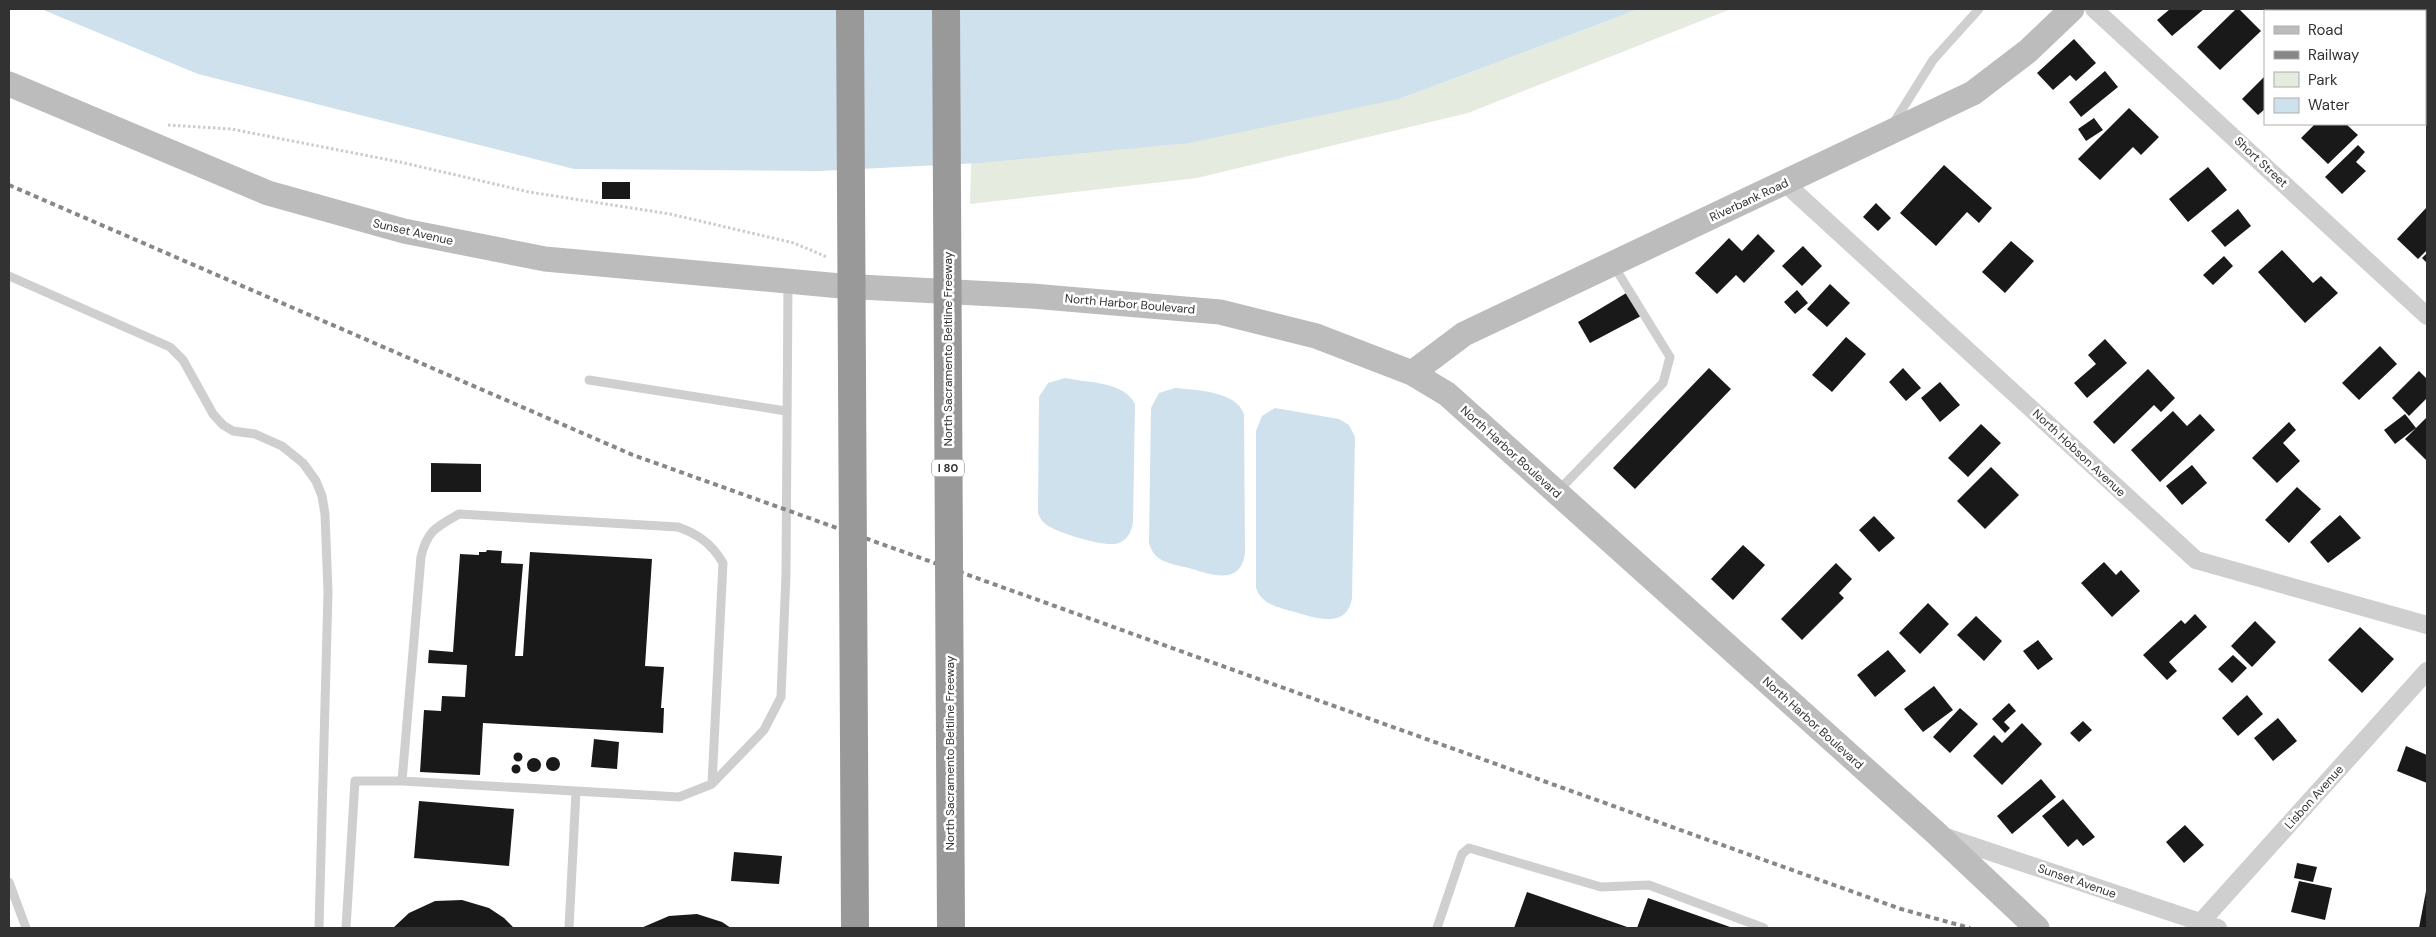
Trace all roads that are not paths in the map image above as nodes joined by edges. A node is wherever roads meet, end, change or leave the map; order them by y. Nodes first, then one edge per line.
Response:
1 (850, 9) edge
2 (946, 9) edge
3 (1979, 9) edge
4 (2072, 9) edge
5 (2094, 9) edge
6 (9, 84) edge
7 (1887, 135) junction
8 (1785, 184) junction
9 (1613, 263) junction
10 (9, 276) edge
11 (788, 282) junction
12 (841, 286) joint
13 (2427, 316) edge
14 (1412, 373) junction
15 (589, 380) dead end
16 (786, 411) junction
17 (1557, 493) junction
18 (2427, 625) edge
19 (2427, 671) edge
20 (402, 781) junction
21 (712, 784) junction
22 (576, 791) junction
23 (1936, 833) junction
24 (9, 882) edge
25 (2200, 923) junction
26 (26, 928) edge
27 (319, 928) edge
28 (346, 928) edge
29 (569, 928) edge
30 (855, 928) edge
31 (951, 928) edge
32 (1437, 928) edge
33 (1764, 928) edge
34 (2037, 928) edge
35 (2218, 928) edge

1 - 30 highway, bridge
2 - 31 highway, North Sacramento Beltline Freeway / I 80, bridge
3 - 7 lane
4 - 7 main road, Riverbank Road
5 - 13 street, Short Street
6 - 11 main road, Sunset Avenue
7 - 8 main road, Riverbank Road
8 - 9 main road, Riverbank Road
8 - 18 street, North Hobson Avenue
9 - 14 main road, Riverbank Road
9 - 17 lane
10 - 27 lane
11 - 12 main road, Sunset Avenue
11 - 16 lane
12 - 14 main road, North Harbor Boulevard
14 - 17 main road, North Harbor Boulevard
15 - 16 lane
16 - 21 lane
17 - 23 main road, North Harbor Boulevard
19 - 25 street, Lisbon Avenue
20 - 21 lane
20 - 22 lane
20 - 28 lane
21 - 22 lane
22 - 29 lane
23 - 25 street, Sunset Avenue
23 - 34 main road, North Harbor Boulevard
24 - 26 lane
25 - 35 street, Sunset Avenue
32 - 33 lane

